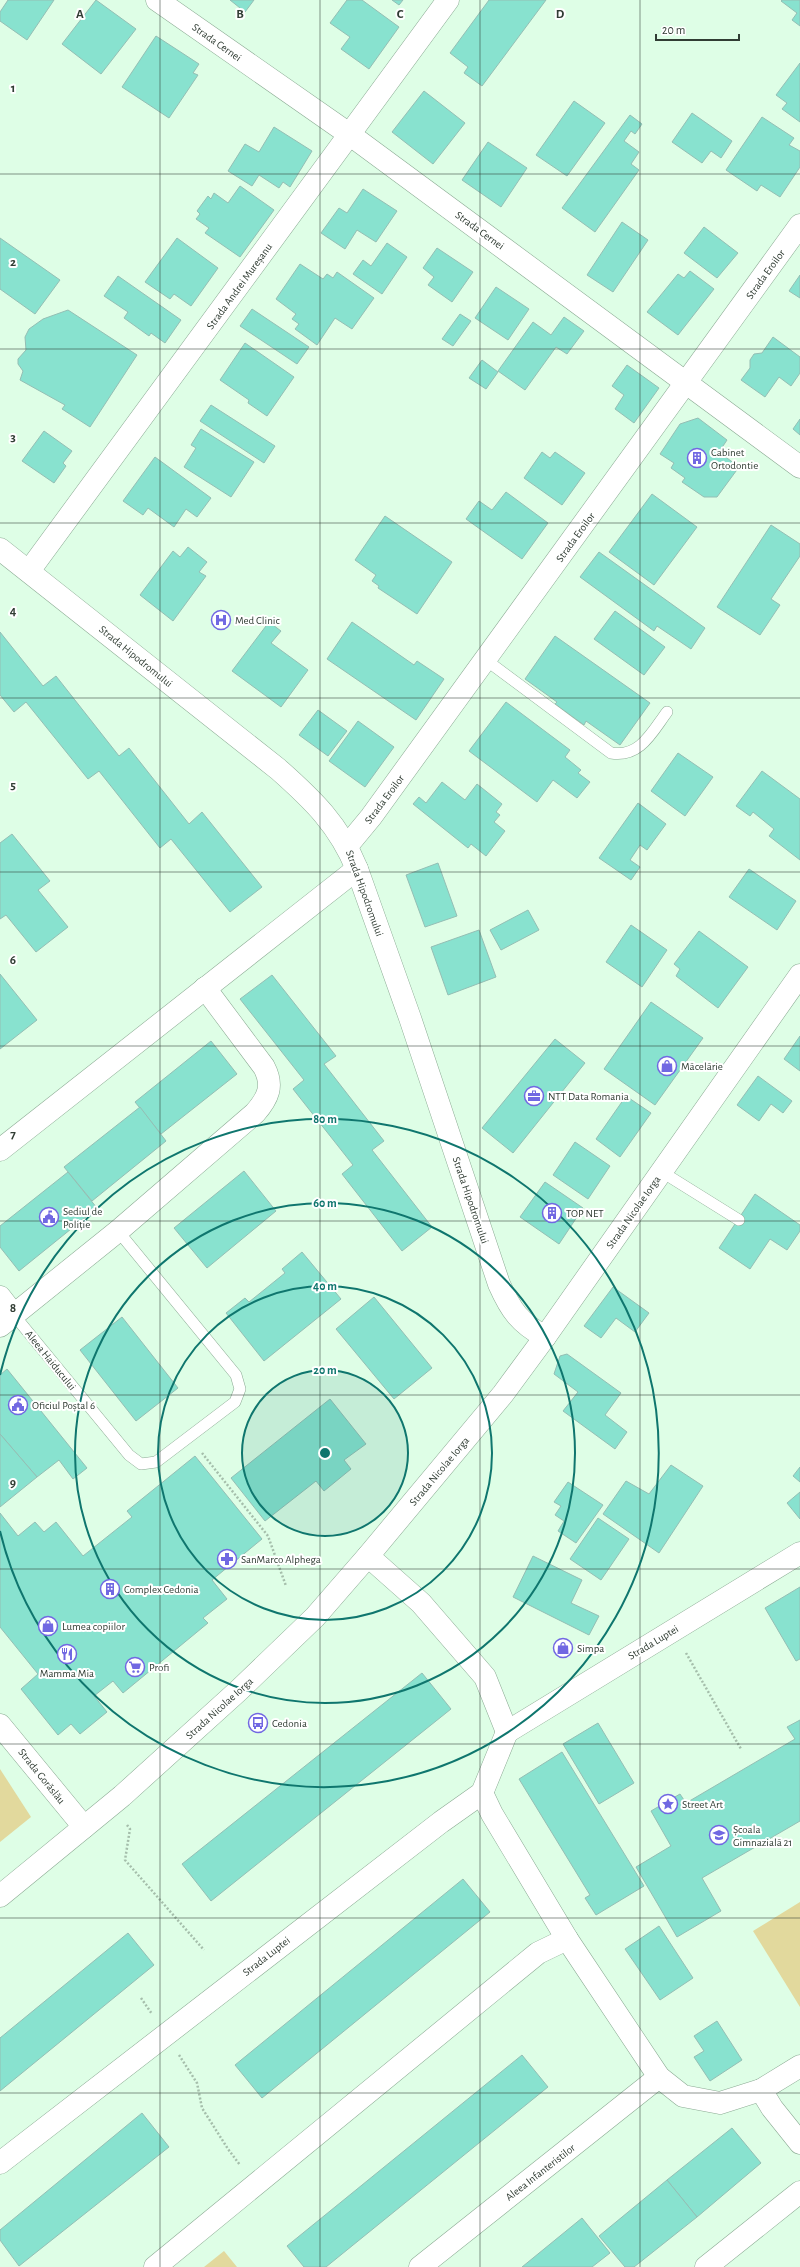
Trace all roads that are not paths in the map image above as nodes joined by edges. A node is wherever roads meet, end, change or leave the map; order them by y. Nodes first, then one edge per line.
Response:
1 (157, 0) edge
2 (448, 0) edge
3 (349, 134) junction
4 (800, 225) edge
5 (687, 382) junction
6 (800, 467) edge
7 (0, 549) edge
8 (29, 571) junction
9 (486, 660) junction
10 (668, 712) dead end
11 (347, 846) junction
12 (357, 869) junction
13 (800, 975) edge
14 (205, 988) junction
15 (0, 1150) edge
16 (662, 1172) junction
17 (738, 1220) dead end
18 (118, 1231) junction
19 (0, 1297) edge
20 (7, 1321) edge
21 (545, 1337) junction
22 (800, 1553) edge
23 (368, 1556) junction
24 (0, 1725) edge
25 (507, 1732) junction
26 (482, 1793) junction
27 (84, 1827) junction
28 (0, 1896) edge
29 (567, 1940) junction
30 (800, 2066) edge
31 (659, 2077) junction
32 (761, 2090) junction
33 (800, 2143) edge
34 (0, 2163) edge
35 (800, 2192) edge
36 (717, 2264) edge
37 (155, 2267) edge
38 (420, 2267) edge

1 - 3 street, Strada Cernei
2 - 3 street, Strada Andrei Mureșanu
3 - 5 street, Strada Cernei
3 - 8 street, Strada Andrei Mureșanu
4 - 5 street, Strada Eroilor
5 - 6 street, Strada Cernei
5 - 9 street, Strada Eroilor
7 - 8 street, Strada Hipodromului
8 - 11 street, Strada Hipodromului
9 - 10 lane
9 - 11 street, Strada Eroilor
11 - 12 street, Strada Hipodromului
12 - 14 street
12 - 21 street, Strada Hipodromului
13 - 16 street, Strada Nicolae Iorga
14 - 15 street
14 - 18 street
16 - 17 lane
16 - 21 street, Strada Nicolae Iorga
18 - 20 street
18 - 20 lane, Aleea Haiducului
19 - 20 street, Aleea Haiducului
21 - 23 street, Strada Nicolae Iorga
22 - 25 street, Strada Luptei
23 - 25 street
23 - 27 street, Strada Nicolae Iorga
24 - 27 street, Strada Gorăslău
25 - 26 street
26 - 29 street
26 - 34 street, Strada Luptei
27 - 28 street, Strada Nicolae Iorga
29 - 31 street
29 - 37 street
30 - 32 street
31 - 32 street
31 - 38 street, Aleea Infanteristilor
32 - 33 street
35 - 36 street

